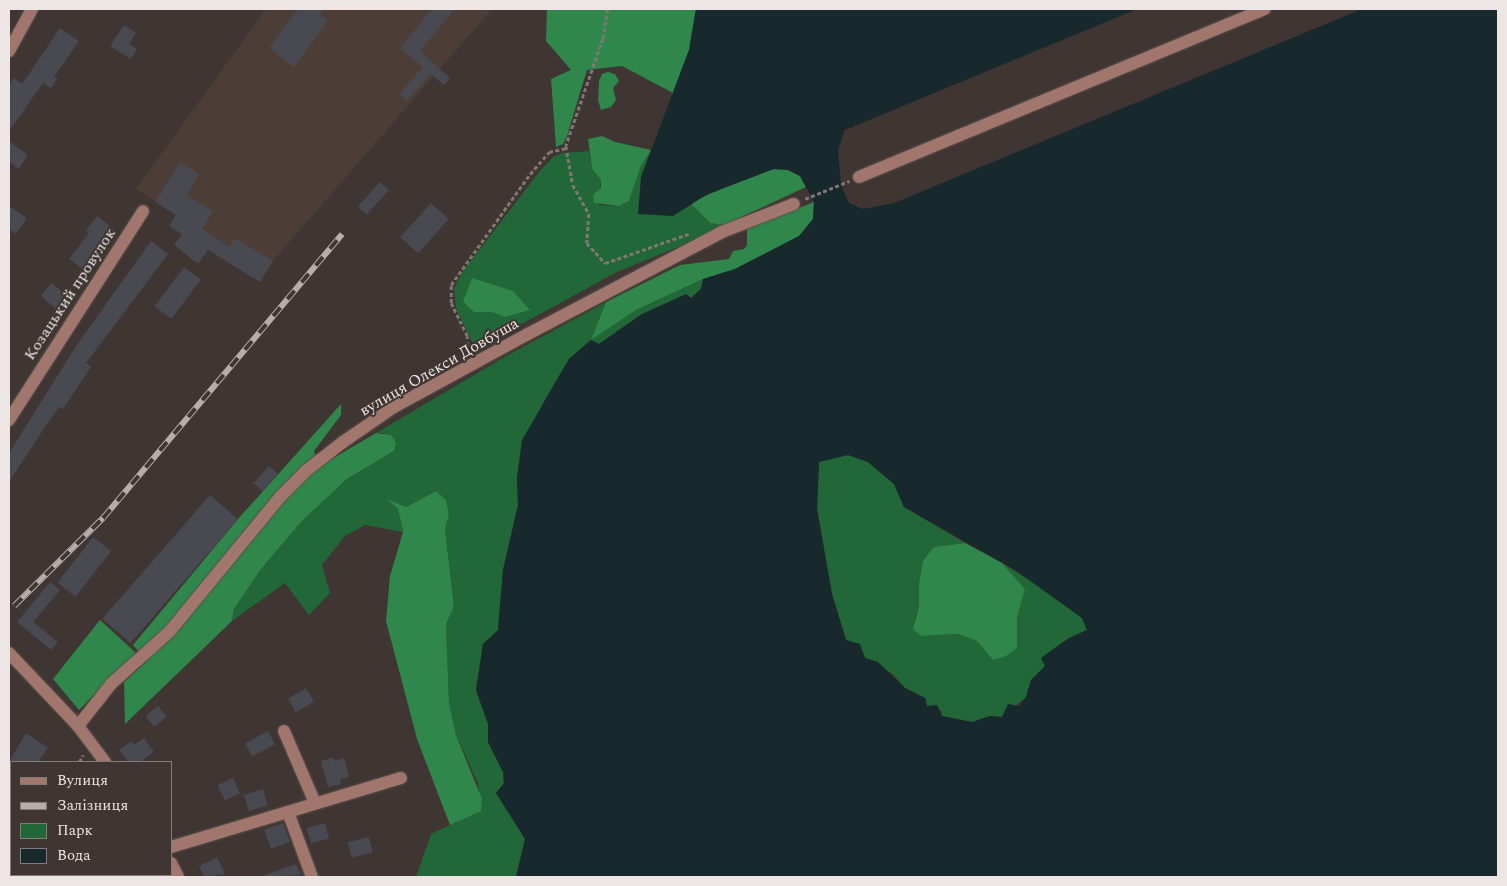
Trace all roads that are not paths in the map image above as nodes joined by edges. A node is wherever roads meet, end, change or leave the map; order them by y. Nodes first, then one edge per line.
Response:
1 (32, 9) edge
2 (1265, 9) edge
3 (9, 51) edge
4 (859, 177) road end
5 (794, 204) road end
6 (143, 211) dead end
7 (9, 420) edge
8 (9, 653) edge
9 (78, 726) junction
10 (284, 731) dead end
11 (98, 759) edge
12 (401, 778) dead end
13 (315, 803) junction
14 (288, 812) junction
15 (172, 846) edge
16 (172, 865) edge
17 (178, 877) edge
18 (312, 877) edge

1 - 3 street
2 - 4 street
5 - 9 street, вулиця Олекси Довбуша
6 - 7 street, Козацький провулок
8 - 9 street
9 - 11 street
10 - 13 street
12 - 13 street
13 - 14 street
14 - 15 street
14 - 18 street
16 - 17 street

